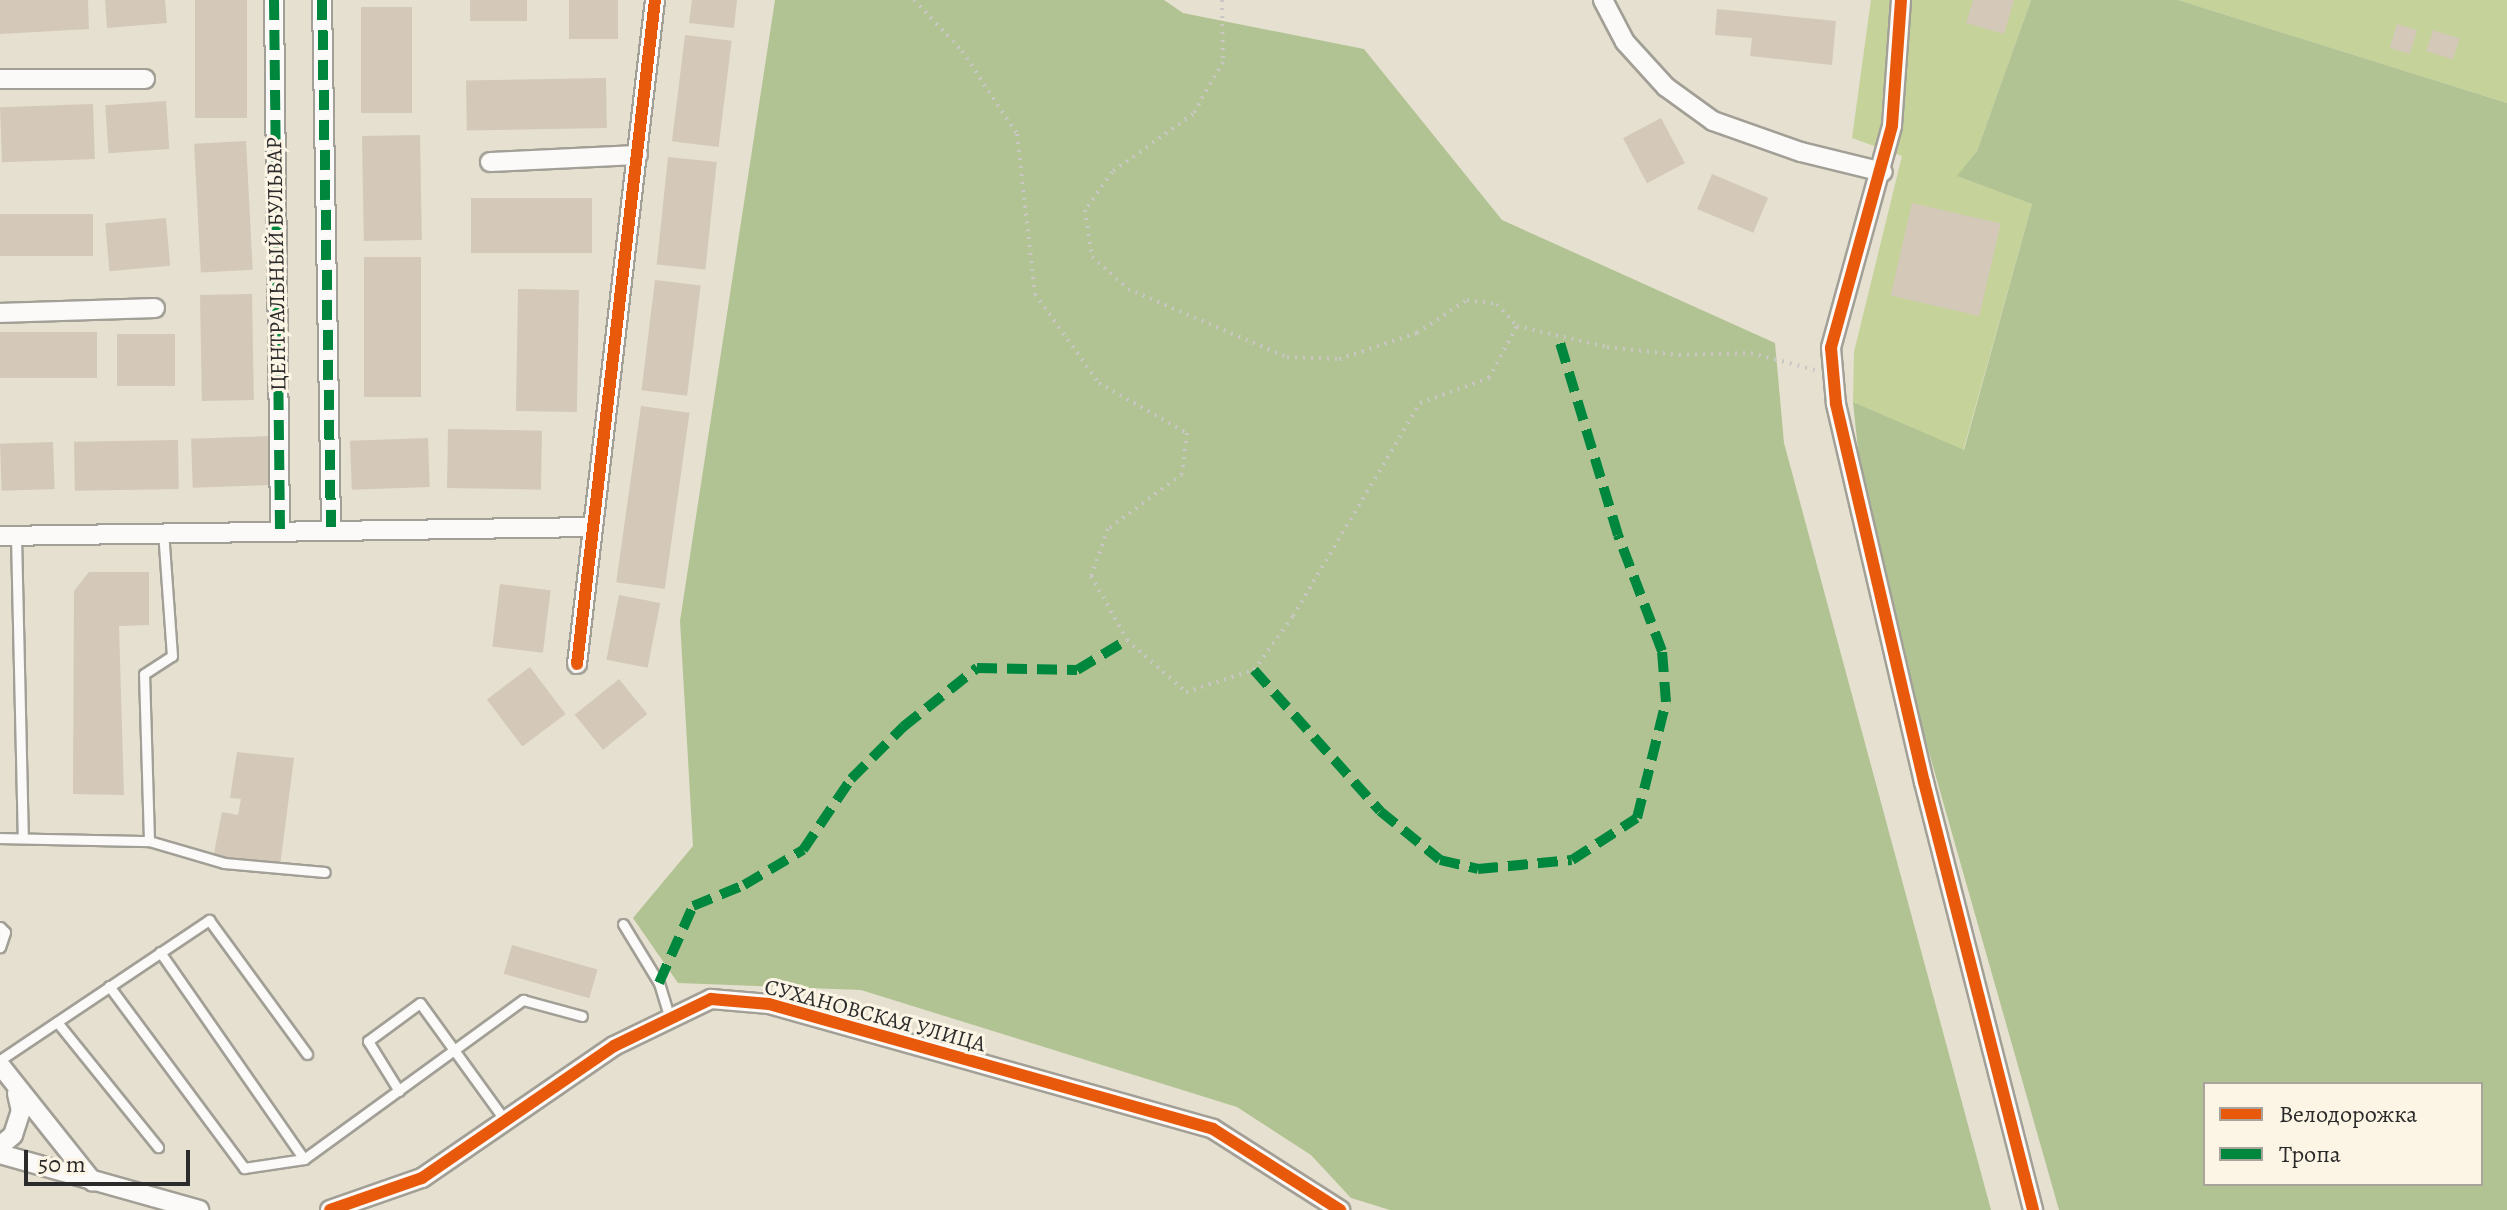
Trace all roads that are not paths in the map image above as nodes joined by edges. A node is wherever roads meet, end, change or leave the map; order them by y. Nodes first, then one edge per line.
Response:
1 (274, 0) edge
2 (322, 0) edge
3 (655, 0) edge
4 (1603, 0) edge
5 (1901, 0) edge
6 (0, 79) edge
7 (145, 79) dead end
8 (638, 155) junction
9 (490, 162) dead end
10 (1883, 172) junction
11 (155, 308) dead end
12 (0, 313) edge
13 (331, 527) junction
14 (593, 527) junction
15 (280, 529) junction
16 (163, 531) junction
17 (8, 536) edge
18 (577, 664) dead end
19 (23, 837) junction
20 (0, 838) edge
21 (149, 841) junction
22 (325, 872) dead end
23 (623, 924) dead end
24 (0, 927) edge
25 (0, 947) edge
26 (160, 952) junction
27 (109, 986) junction
28 (582, 1016) dead end
29 (669, 1016) junction
30 (57, 1022) junction
31 (455, 1052) junction
32 (307, 1054) dead end
33 (0, 1062) edge
34 (15, 1087) junction
35 (399, 1091) junction
36 (506, 1122) junction
37 (0, 1146) edge
38 (158, 1147) dead end
39 (0, 1154) edge
40 (304, 1159) junction
41 (93, 1182) junction
42 (199, 1210) edge
43 (330, 1210) edge
44 (1340, 1210) edge
45 (2033, 1210) edge

1 - 15 street, ЦЕНТРАЛЬНЫЙ БУЛЬВАР
2 - 13 street
3 - 8 street
4 - 10 street
5 - 10 street
6 - 7 street
8 - 9 street
8 - 14 street
10 - 45 street
11 - 12 street
13 - 14 street
13 - 15 street
14 - 18 street
15 - 16 street
16 - 17 street
16 - 21 lane
17 - 19 lane
19 - 20 lane
19 - 21 lane
21 - 22 lane
23 - 29 lane
24 - 25 lane
26 - 27 lane
26 - 32 lane
26 - 40 lane
27 - 30 lane
27 - 40 lane
28 - 31 lane
29 - 36 street, СУХАНОВСКАЯ УЛИЦА
29 - 44 street, СУХАНОВСКАЯ УЛИЦА
30 - 33 lane
30 - 38 lane
31 - 35 lane
31 - 35 lane
31 - 36 lane
33 - 34 street
34 - 37 street
34 - 41 street
35 - 40 lane
36 - 43 street, СУХАНОВСКАЯ УЛИЦА
39 - 41 street
41 - 42 street

